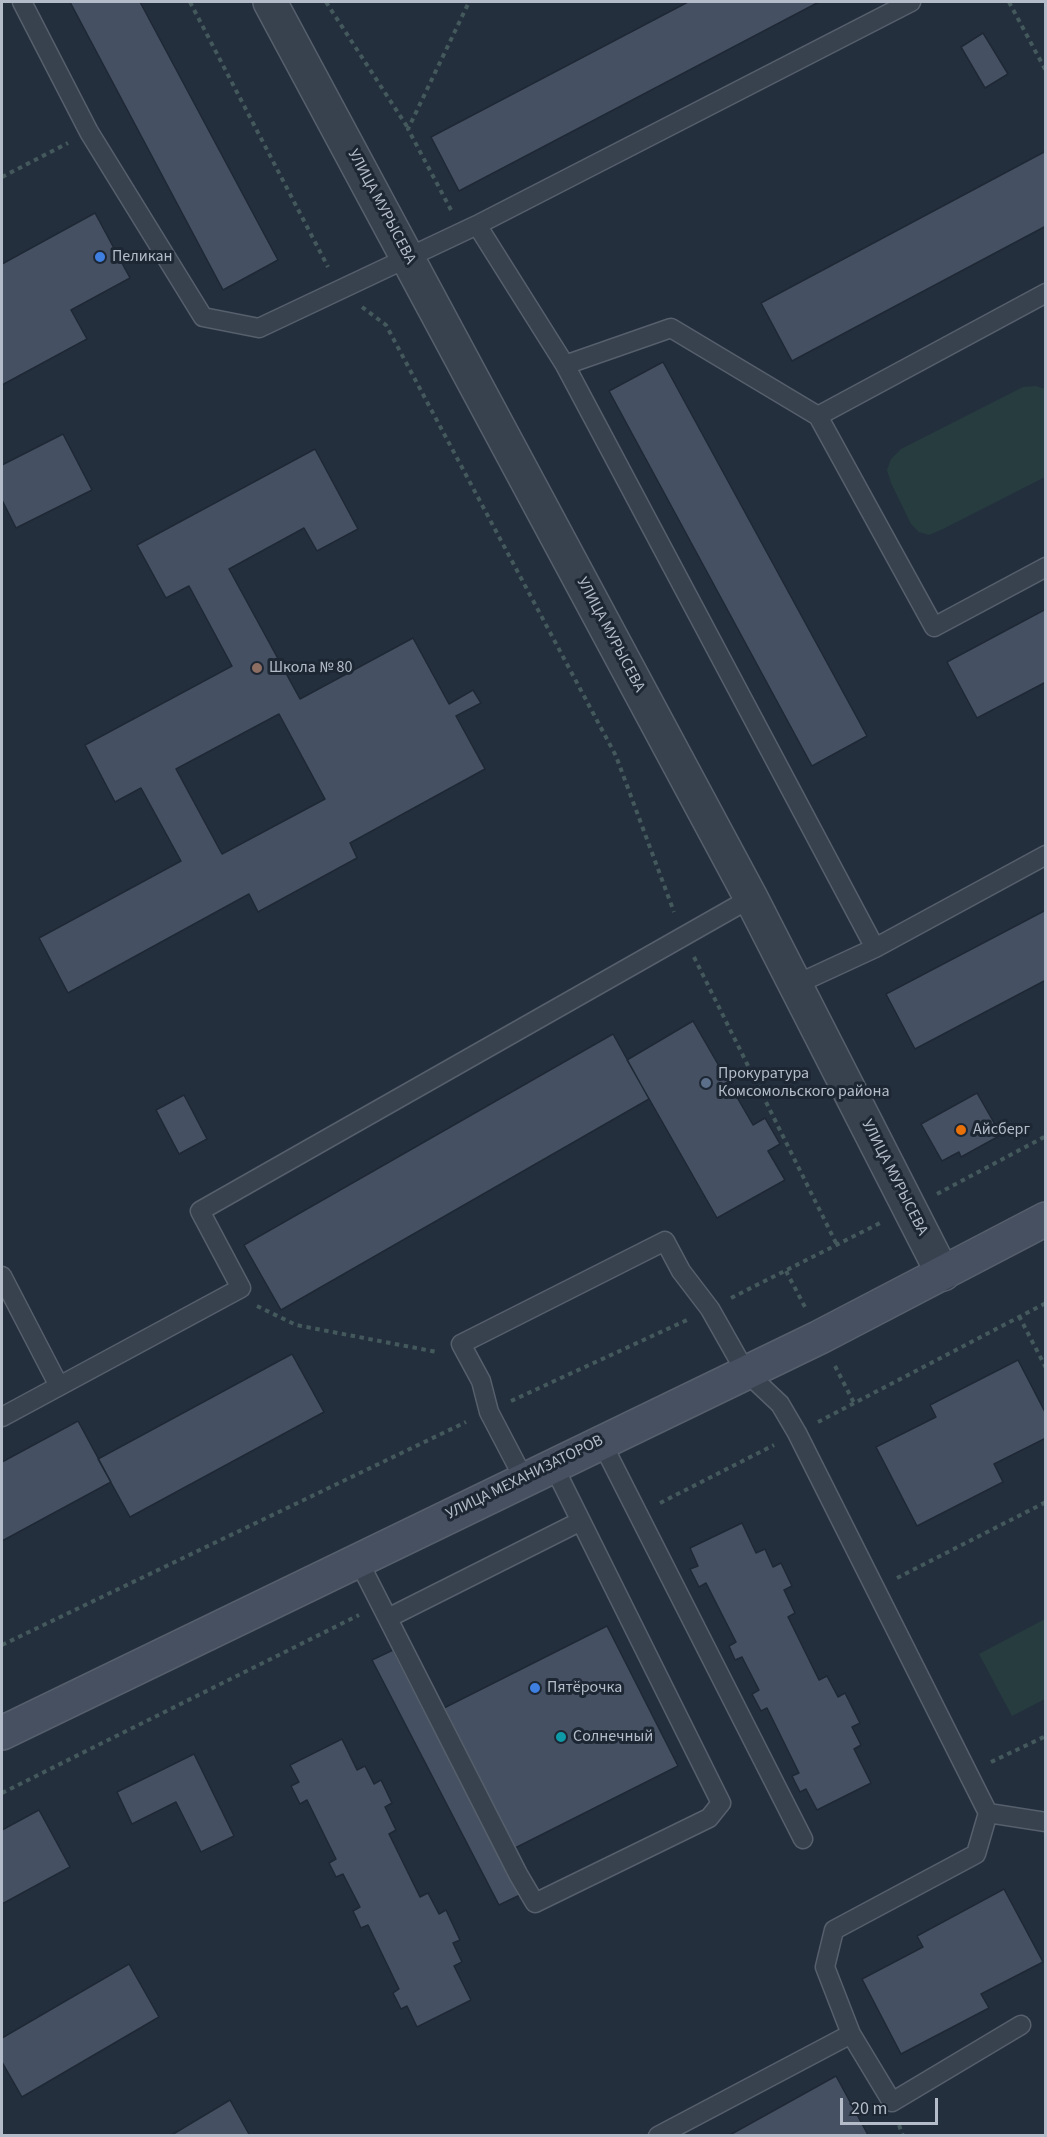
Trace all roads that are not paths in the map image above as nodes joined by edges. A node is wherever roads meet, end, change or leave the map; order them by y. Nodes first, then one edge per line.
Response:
1 (22, 2) edge
2 (270, 2) edge
3 (911, 2) edge
4 (470, 229) junction
5 (410, 259) junction
6 (1046, 293) edge
7 (565, 365) junction
8 (818, 416) junction
9 (1046, 567) edge
10 (1046, 855) edge
11 (751, 898) junction
12 (875, 948) junction
13 (795, 985) junction
14 (1046, 1219) edge
15 (943, 1274) junction
16 (2, 1276) edge
17 (745, 1371) junction
18 (59, 1386) junction
19 (2, 1417) edge
20 (601, 1441) junction
21 (553, 1465) junction
22 (524, 1479) junction
23 (581, 1521) junction
24 (358, 1560) junction
25 (384, 1611) junction
26 (2, 1733) edge
27 (988, 1813) junction
28 (1046, 1822) edge
29 (803, 1839) dead end
30 (1021, 2025) dead end
31 (851, 2034) junction
32 (658, 2136) edge

1 - 5 lane
2 - 5 street, УЛИЦА МУРЫСЕВА
3 - 4 lane
4 - 5 lane
4 - 7 lane
5 - 11 street, УЛИЦА МУРЫСЕВА
6 - 8 lane
7 - 8 lane
7 - 12 lane
8 - 9 lane
10 - 12 lane
11 - 13 street, УЛИЦА МУРЫСЕВА
11 - 18 lane
12 - 13 lane
13 - 15 street, УЛИЦА МУРЫСЕВА
14 - 15 main road, УЛИЦА МЕХАНИЗАТОРОВ
15 - 17 main road, УЛИЦА МЕХАНИЗАТОРОВ
16 - 18 lane
17 - 20 main road, УЛИЦА МЕХАНИЗАТОРОВ
17 - 22 lane
17 - 27 lane
18 - 19 lane
20 - 21 main road, УЛИЦА МЕХАНИЗАТОРОВ
20 - 29 lane
21 - 22 main road, УЛИЦА МЕХАНИЗАТОРОВ
21 - 23 lane
22 - 24 main road, УЛИЦА МЕХАНИЗАТОРОВ
23 - 25 lane
23 - 25 lane
24 - 25 lane
24 - 26 main road, УЛИЦА МЕХАНИЗАТОРОВ
27 - 28 lane
27 - 31 lane
30 - 31 lane
31 - 32 lane

